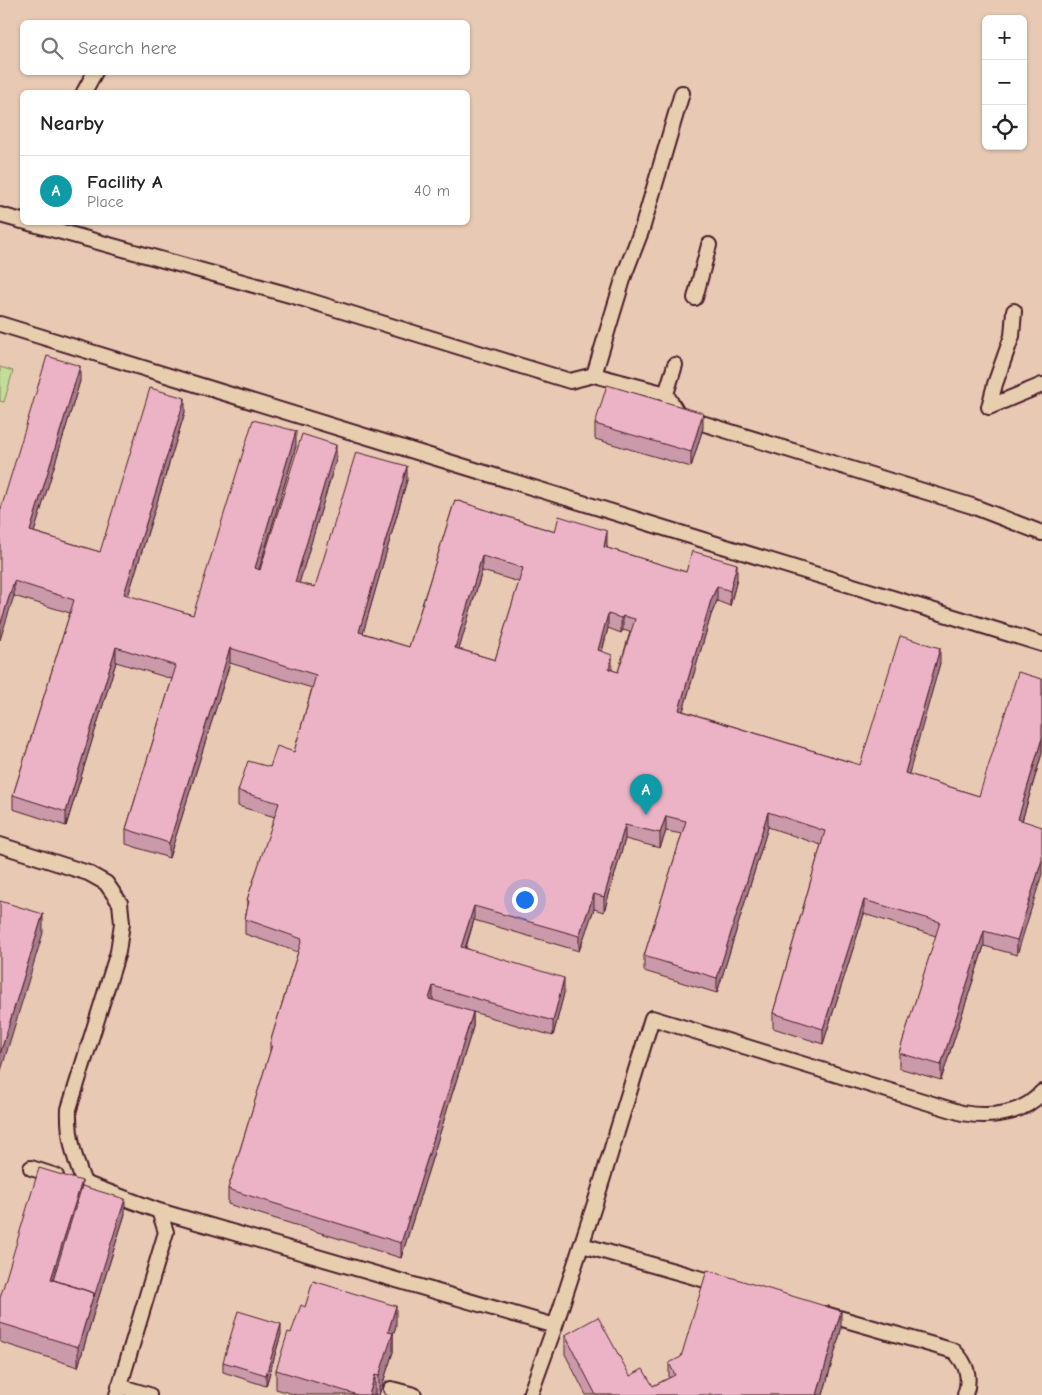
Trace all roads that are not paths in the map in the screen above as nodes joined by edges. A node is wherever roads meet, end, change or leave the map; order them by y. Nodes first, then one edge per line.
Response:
1 (93, 75) edge
2 (85, 90) edge
3 (682, 93) dead end
4 (0, 215) edge
5 (20, 221) edge
6 (37, 225) edge
7 (709, 245) dead end
8 (695, 298) dead end
9 (1014, 311) dead end
10 (0, 324) edge
11 (675, 365) dead end
12 (594, 375) junction
13 (1042, 385) edge
14 (666, 394) junction
15 (1042, 534) edge
16 (1042, 644) edge
17 (0, 845) edge
18 (1042, 1092) edge
19 (31, 1168) dead end
20 (84, 1184) junction
21 (159, 1211) junction
22 (582, 1245) junction
23 (734, 1288) edge
24 (810, 1310) edge
25 (555, 1326) junction
26 (391, 1389) dead end
27 (118, 1391) edge
28 (149, 1395) edge
29 (414, 1395) edge
30 (530, 1395) edge
31 (965, 1395) edge

1 - 2 lane
3 - 12 lane
4 - 5 lane
6 - 12 lane
7 - 8 lane
9 - 13 lane
10 - 16 lane
11 - 14 lane
12 - 14 lane
14 - 15 lane
17 - 20 lane
18 - 22 lane
19 - 20 lane
20 - 21 lane
21 - 25 lane
21 - 27 lane
22 - 23 lane
22 - 25 lane
24 - 31 lane
25 - 30 lane
26 - 29 lane
27 - 28 lane

